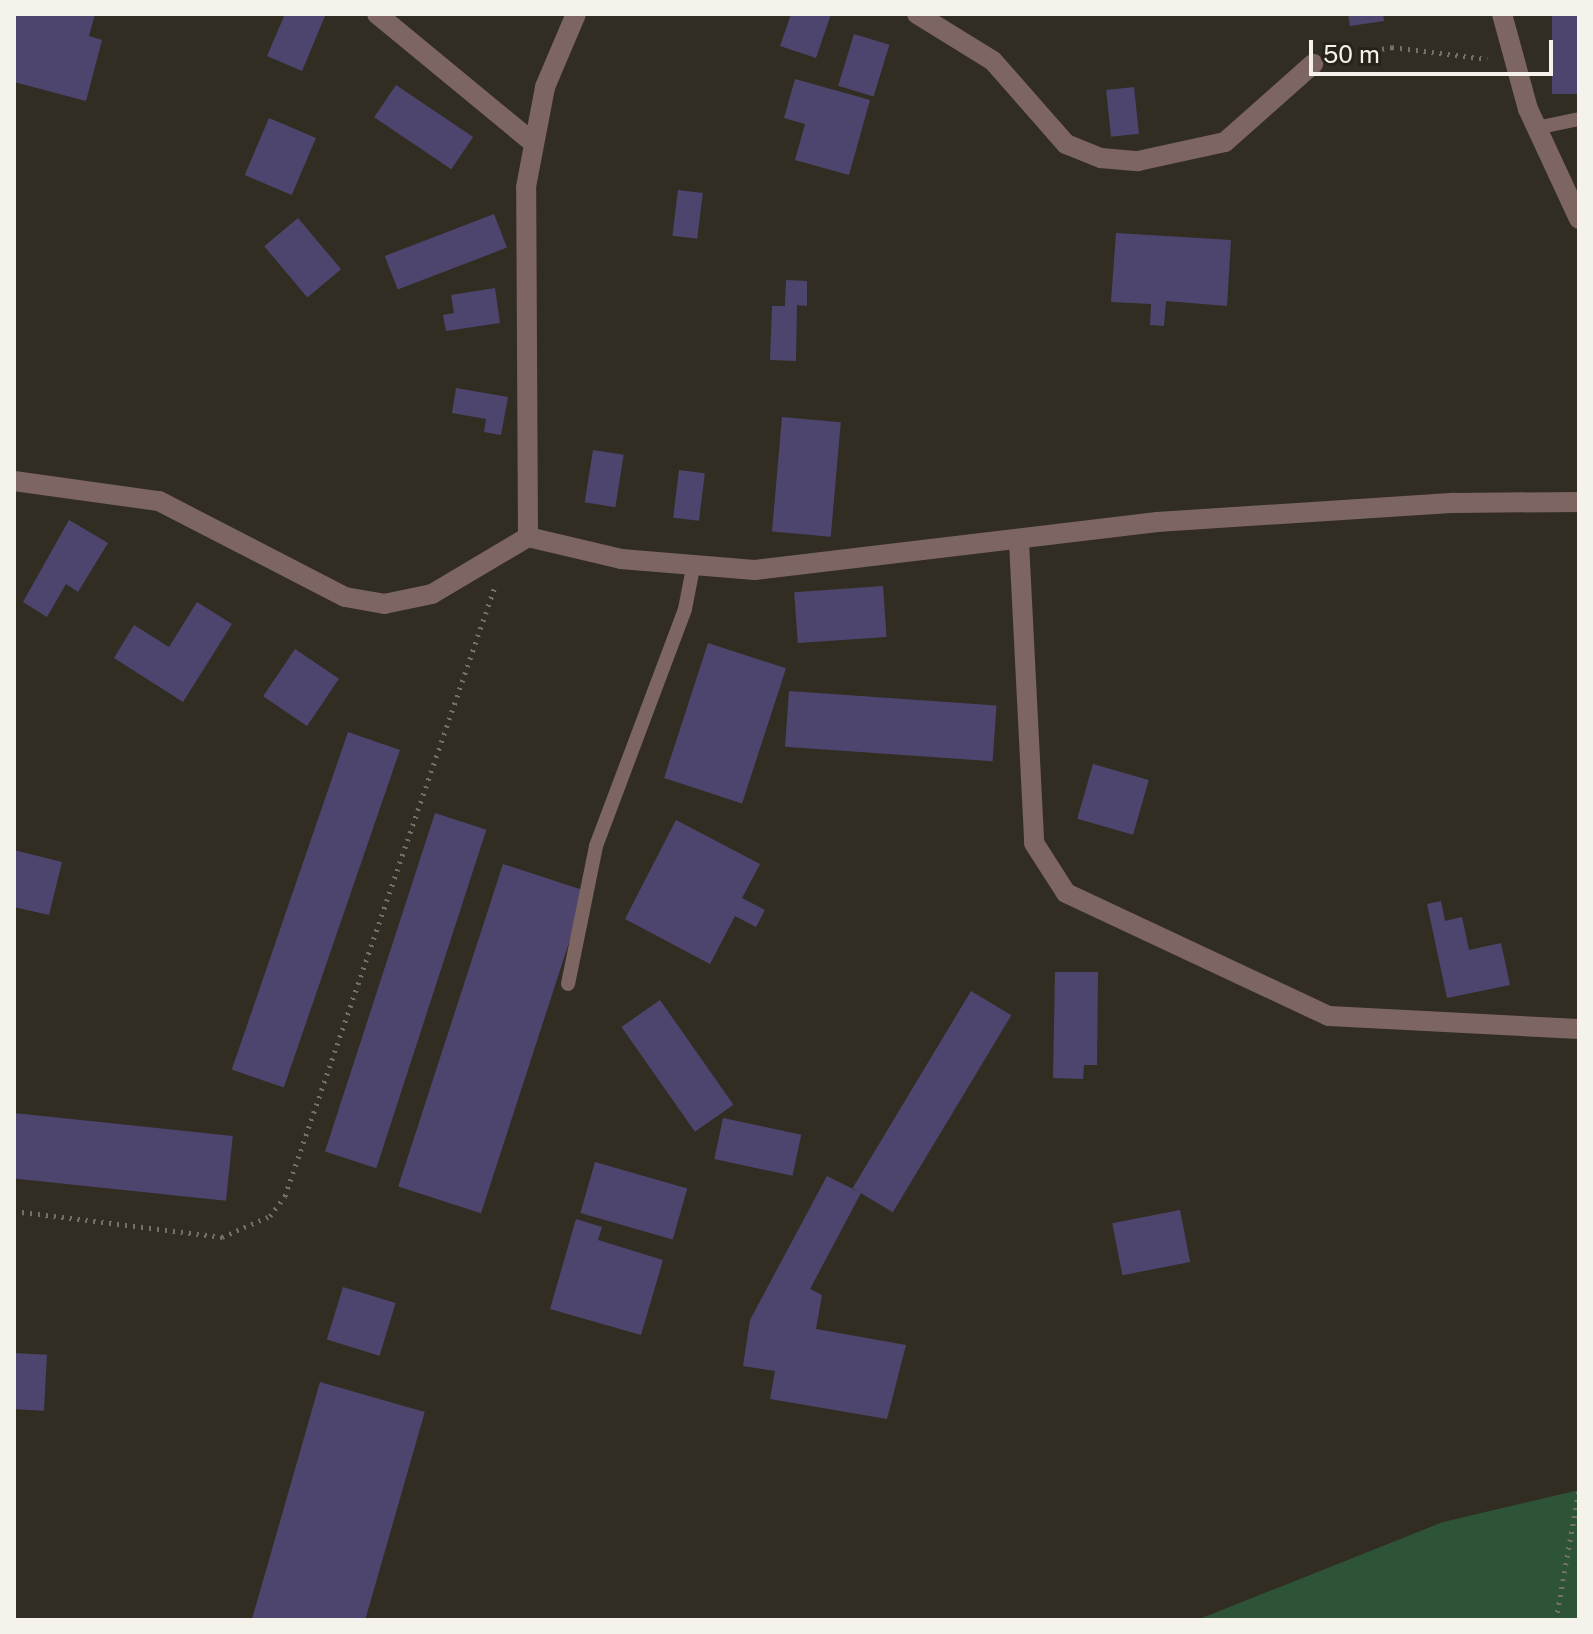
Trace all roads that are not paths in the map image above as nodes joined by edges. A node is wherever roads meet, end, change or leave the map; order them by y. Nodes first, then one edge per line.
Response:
1 (377, 14) edge
2 (576, 14) edge
3 (917, 14) edge
4 (1502, 14) edge
5 (1313, 64) road end
6 (1579, 119) edge
7 (1536, 128) junction
8 (531, 141) junction
9 (1579, 219) edge
10 (14, 481) edge
11 (1579, 502) edge
12 (528, 537) junction
13 (1019, 542) junction
14 (693, 568) junction
15 (568, 984) dead end
16 (1579, 1029) edge

1 - 8 street
2 - 8 street
3 - 5 street
4 - 7 street
6 - 7 lane
7 - 9 street
8 - 12 street
10 - 12 street
11 - 13 street
12 - 14 street
13 - 14 street
13 - 16 street
14 - 15 lane

